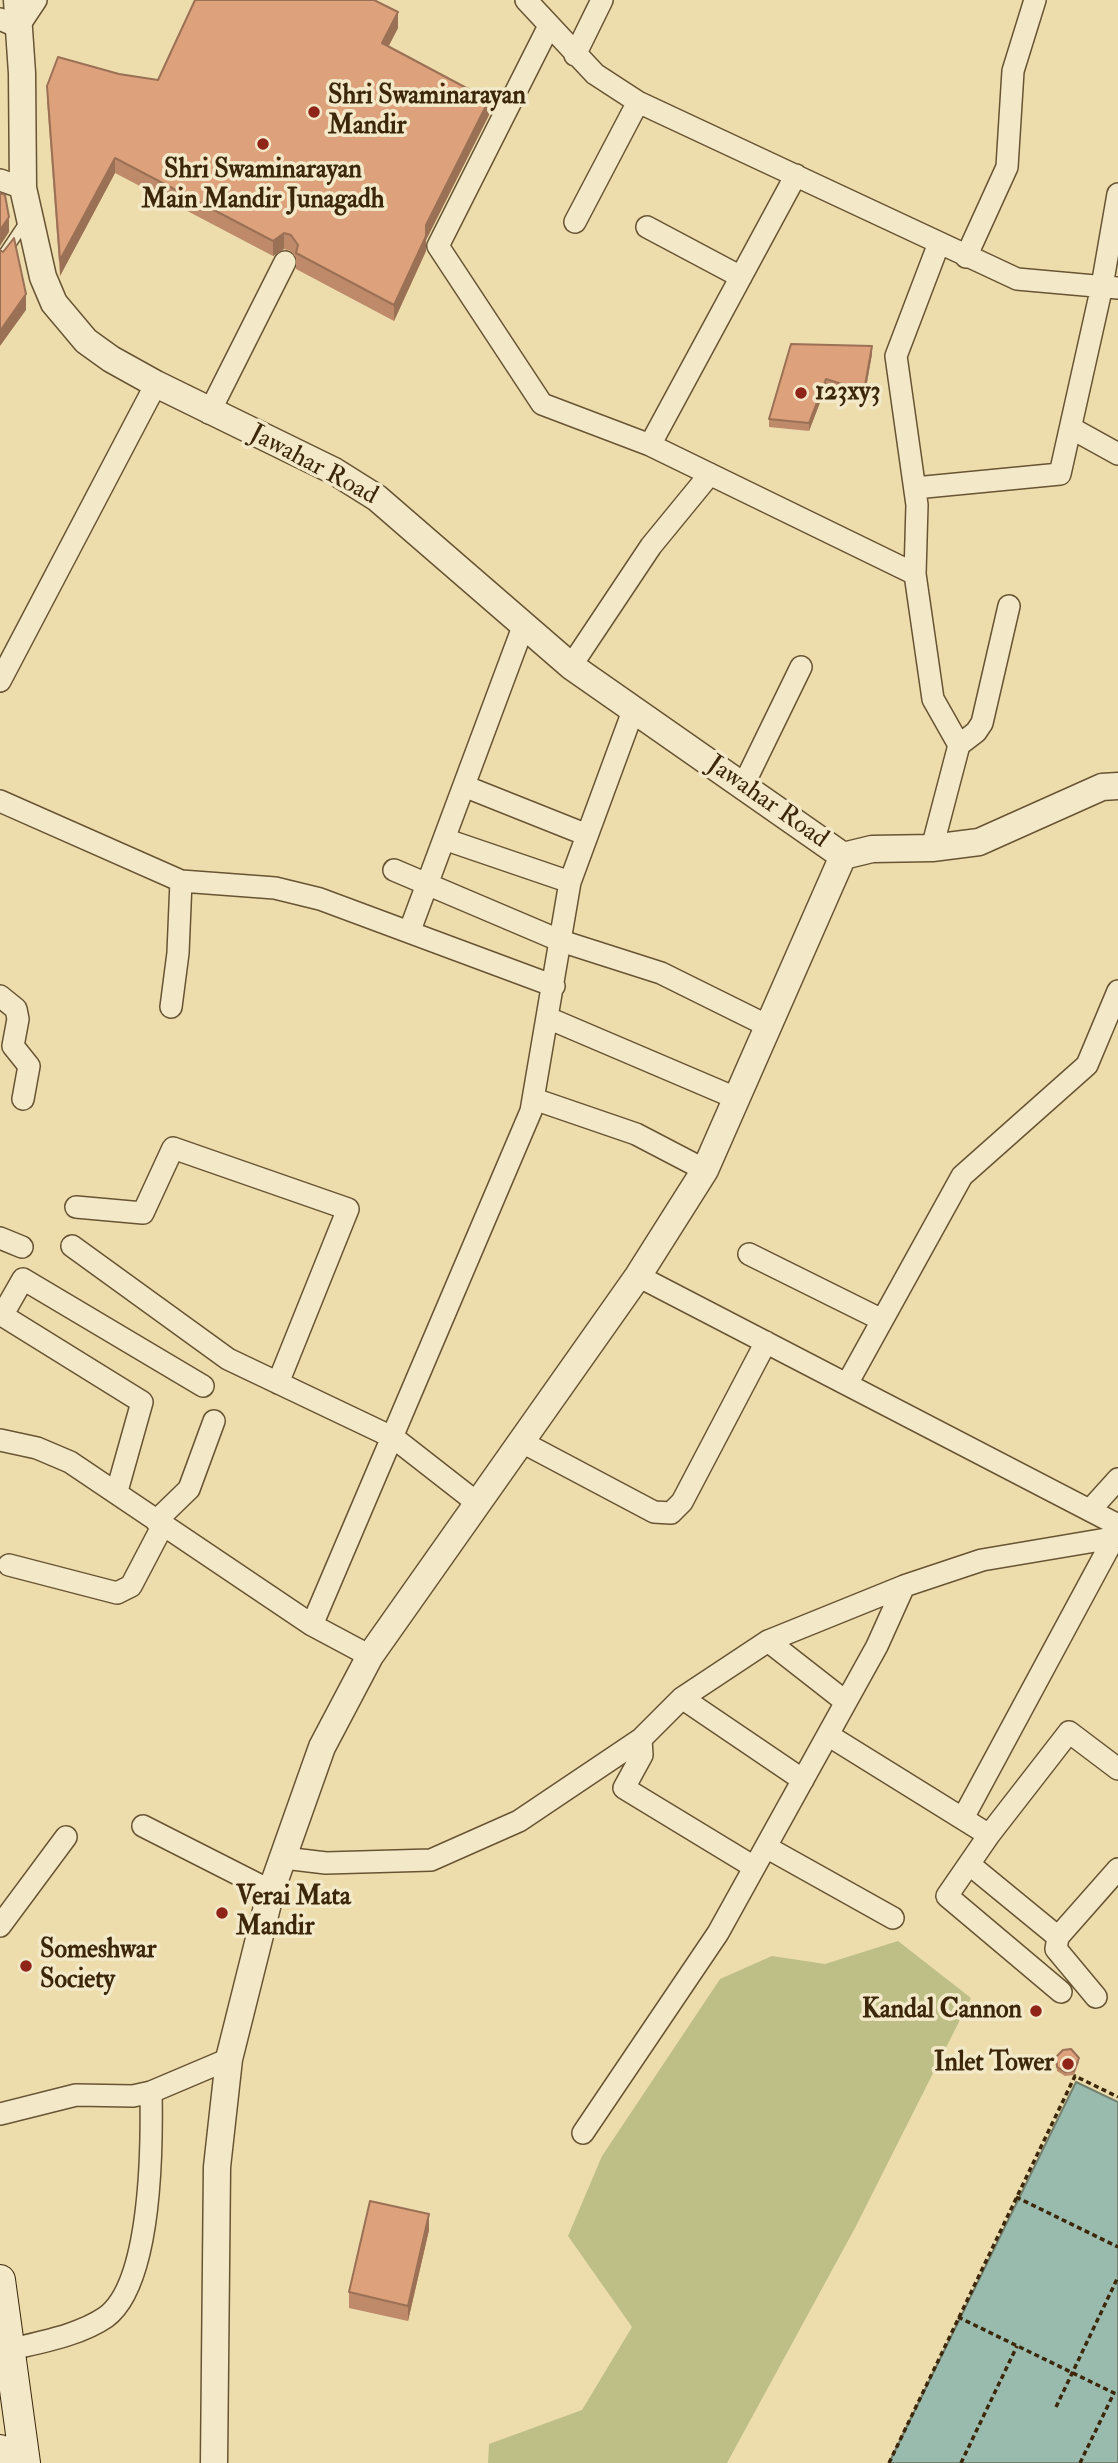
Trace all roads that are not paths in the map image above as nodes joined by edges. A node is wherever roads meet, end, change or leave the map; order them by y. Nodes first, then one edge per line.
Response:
1 (17, 0) edge
2 (36, 0) edge
3 (526, 0) edge
4 (602, 0) edge
5 (1027, 3) edge
6 (9, 23) edge
7 (549, 26) junction
8 (575, 55) junction
9 (638, 102) junction
10 (796, 175) junction
11 (12, 184) edge
12 (1118, 194) edge
13 (29, 216) junction
14 (575, 222) dead end
15 (647, 227) dead end
16 (939, 243) junction
17 (966, 257) junction
18 (0, 260) edge
19 (285, 262) dead end
20 (741, 277) junction
21 (1110, 287) edge
22 (156, 384) junction
23 (209, 413) junction
24 (1070, 428) junction
25 (649, 445) junction
26 (1118, 454) edge
27 (710, 474) junction
28 (915, 488) junction
29 (915, 574) junction
30 (1009, 606) dead end
31 (523, 627) junction
32 (571, 666) junction
33 (801, 667) dead end
34 (0, 681) edge
35 (633, 711) junction
36 (959, 745) junction
37 (464, 786) junction
38 (743, 786) junction
39 (1118, 786) edge
40 (0, 801) edge
41 (587, 835) junction
42 (444, 839) junction
43 (932, 848) junction
44 (843, 856) junction
45 (394, 870) dead end
46 (181, 881) junction
47 (570, 882) junction
48 (428, 883) junction
49 (410, 930) junction
50 (561, 942) junction
51 (554, 986) junction
52 (1118, 991) edge
53 (0, 996) edge
54 (171, 1007) dead end
55 (548, 1018) junction
56 (770, 1027) junction
57 (23, 1099) dead end
58 (534, 1099) junction
59 (738, 1099) junction
60 (705, 1170) junction
61 (76, 1207) dead end
62 (0, 1238) edge
63 (72, 1246) dead end
64 (22, 1247) dead end
65 (749, 1254) dead end
66 (638, 1276) junction
67 (1, 1314) edge
68 (882, 1320) junction
69 (766, 1342) junction
70 (278, 1383) junction
71 (846, 1384) junction
72 (203, 1386) dead end
73 (214, 1421) dead end
74 (394, 1438) junction
75 (0, 1440) edge
76 (520, 1441) junction
77 (1118, 1479) edge
78 (117, 1491) junction
79 (476, 1502) junction
80 (1090, 1510) junction
81 (160, 1523) junction
82 (1117, 1533) edge
83 (9, 1565) dead end
84 (904, 1586) junction
85 (313, 1625) junction
86 (768, 1641) junction
87 (370, 1656) junction
88 (682, 1698) junction
89 (846, 1703) junction
90 (828, 1735) junction
91 (641, 1739) junction
92 (1118, 1769) edge
93 (803, 1780) junction
94 (963, 1818) junction
95 (143, 1826) dead end
96 (989, 1835) junction
97 (66, 1837) dead end
98 (766, 1847) junction
99 (284, 1857) junction
100 (969, 1864) junction
101 (754, 1867) junction
102 (1118, 1869) edge
103 (271, 1891) junction
104 (893, 1918) dead end
105 (0, 1926) edge
106 (1058, 1937) junction
107 (1061, 1992) dead end
108 (1096, 1997) dead end
109 (229, 2059) junction
110 (151, 2092) junction
111 (0, 2113) edge
112 (583, 2133) dead end
113 (0, 2280) edge
114 (6, 2351) edge
115 (0, 2450) edge
116 (2, 2463) edge
117 (24, 2463) edge
118 (214, 2463) edge

1 - 6 street, Jawahar Road
2 - 6 street
3 - 7 street
4 - 8 street
5 - 17 street
6 - 11 street, Jawahar Road
7 - 8 street
7 - 25 street
8 - 9 street
9 - 10 street
9 - 14 street
10 - 16 street
10 - 20 street
11 - 13 street, Jawahar Road
12 - 21 street
13 - 18 lane
13 - 22 street, Jawahar Road
15 - 20 street
16 - 17 street
16 - 28 street
17 - 21 street
19 - 23 street
20 - 25 street
21 - 24 street
22 - 23 street, Jawahar Road
22 - 34 street
23 - 31 street, Jawahar Road
24 - 26 street
24 - 28 street
25 - 27 street
27 - 29 street
27 - 32 street
28 - 29 street
29 - 36 street
30 - 36 street
31 - 32 street, Jawahar Road
31 - 37 street
32 - 35 street, Jawahar Road
33 - 38 street
35 - 38 street, Jawahar Road
35 - 41 street
36 - 43 street
37 - 41 street
37 - 42 street
38 - 44 street, Jawahar Road
39 - 43 street
40 - 46 street
41 - 47 street
42 - 47 street
42 - 48 street
43 - 44 street
44 - 56 street
45 - 48 street
46 - 49 street
46 - 54 street
47 - 50 street
48 - 49 street
48 - 50 street
49 - 51 street
50 - 51 street
50 - 56 street
51 - 55 street
52 - 68 street
53 - 57 street
55 - 58 street
55 - 59 street
56 - 59 street
58 - 60 street
58 - 74 street
59 - 60 street
60 - 66 street
61 - 70 street
62 - 64 street
63 - 70 street
65 - 68 street
66 - 69 street
66 - 76 street
67 - 72 street
67 - 78 street
68 - 71 street
69 - 71 street
69 - 76 street
70 - 74 street
71 - 80 street
73 - 81 street
74 - 79 street
74 - 85 street
75 - 78 street
76 - 79 street
77 - 80 street
78 - 81 street
79 - 87 street
80 - 82 street
81 - 83 street
81 - 85 street
82 - 84 street
82 - 94 street
84 - 86 street
84 - 89 street
85 - 87 street
86 - 88 street
86 - 89 street
87 - 99 street
88 - 91 street
88 - 93 street
89 - 90 street
90 - 93 street
90 - 94 street
91 - 99 street
91 - 101 street
92 - 96 street
93 - 98 street
94 - 96 street
95 - 103 street
96 - 100 street
97 - 105 street
98 - 101 street
98 - 104 street
99 - 103 street
100 - 106 street
100 - 107 street
101 - 112 street
102 - 106 street
103 - 109 street
106 - 108 street
109 - 110 street
109 - 118 street
110 - 111 street
110 - 114 street
113 - 114 main road
114 - 117 main road
115 - 116 main road

